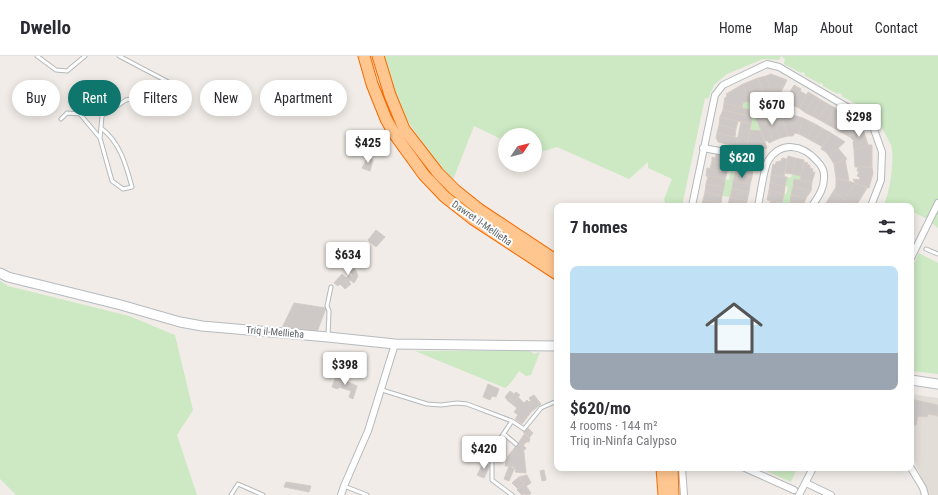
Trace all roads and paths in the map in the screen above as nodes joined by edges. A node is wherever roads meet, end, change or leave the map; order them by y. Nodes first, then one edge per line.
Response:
1 (37, 56) edge
2 (85, 56) edge
3 (119, 56) edge
4 (364, 56) edge
5 (378, 56) edge
6 (61, 119) dead end
7 (101, 128) junction
8 (100, 138) junction
9 (703, 148) junction
10 (747, 156) dead end
11 (693, 203) edge
12 (759, 203) edge
13 (814, 203) edge
14 (872, 203) edge
15 (938, 203) edge
16 (926, 248) dead end
17 (914, 252) edge
18 (938, 254) edge
19 (554, 259) edge
20 (554, 272) edge
21 (0, 273) edge
22 (331, 287) dead end
23 (328, 336) junction
24 (394, 344) junction
25 (554, 346) edge
26 (914, 380) edge
27 (938, 384) edge
28 (382, 390) junction
29 (554, 402) edge
30 (512, 422) junction
31 (504, 434) junction
32 (516, 444) dead end
33 (494, 448) junction
34 (486, 462) dead end
35 (662, 471) edge
36 (672, 471) edge
37 (682, 471) edge
38 (751, 471) edge
39 (812, 471) edge
40 (913, 471) edge
41 (806, 483) junction
42 (344, 486) junction
43 (796, 493) edge
44 (231, 495) edge
45 (262, 495) edge
46 (341, 495) edge
47 (367, 495) edge
48 (512, 495) edge
49 (664, 495) edge
50 (673, 495) edge
51 (684, 495) edge
52 (831, 495) edge
53 (925, 495) edge

1 - 2 lane
3 - 7 lane
4 - 20 highway, Dawret il-Mellieħa
5 - 19 highway, Dawret il-Mellieħa
6 - 8 lane
7 - 8 lane
7 - 8 lane
9 - 10 street
9 - 11 street
9 - 14 street
12 - 13 street
15 - 17 street
16 - 18 lane
21 - 23 main road, Triq il-Mellieħa
22 - 23 lane
23 - 24 main road, Triq il-Mellieħa
24 - 25 main road, Triq il-Mellieħa
24 - 28 street
26 - 27 main road
28 - 30 lane
28 - 42 street
29 - 30 lane
30 - 31 lane
31 - 32 lane
31 - 33 lane
33 - 34 lane
33 - 48 lane
35 - 49 highway
36 - 50 highway
37 - 51 street
38 - 43 street
39 - 41 street
40 - 53 street
41 - 43 street
41 - 52 street
42 - 46 street
42 - 47 lane
44 - 45 lane

